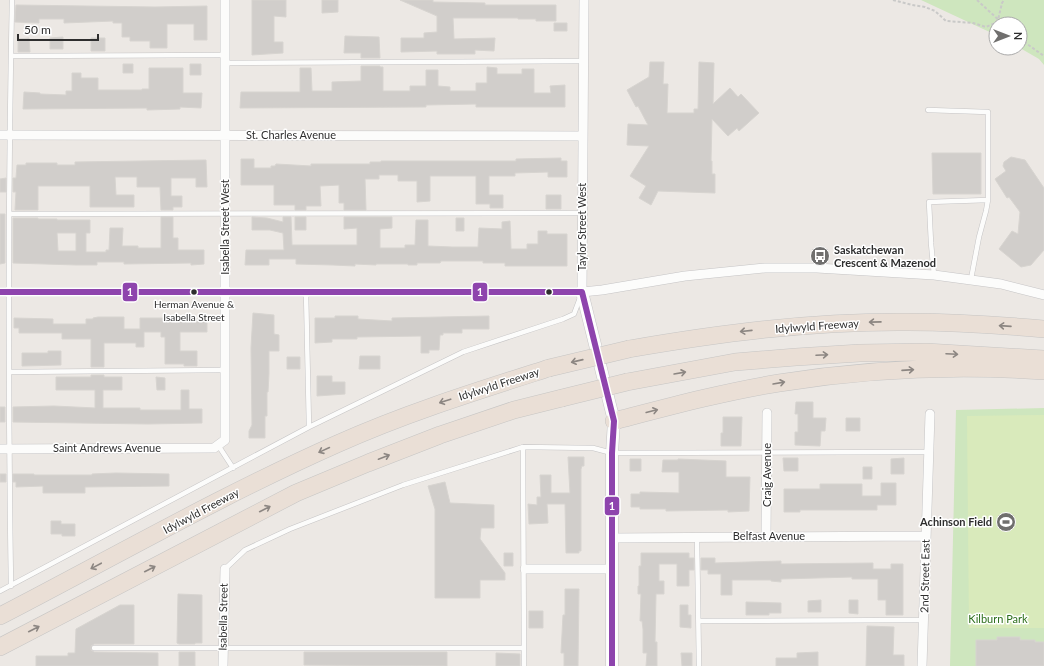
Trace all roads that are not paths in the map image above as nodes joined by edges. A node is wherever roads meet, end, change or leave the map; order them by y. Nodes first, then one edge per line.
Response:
1 (12, 0) edge
2 (225, 0) edge
3 (584, 0) edge
4 (11, 56) junction
5 (226, 59) junction
6 (584, 61) junction
7 (928, 110) dead end
8 (10, 135) junction
9 (225, 135) junction
10 (0, 136) edge
11 (583, 136) junction
12 (988, 200) junction
13 (582, 213) junction
14 (10, 214) junction
15 (224, 214) junction
16 (934, 275) junction
17 (971, 279) junction
18 (0, 292) edge
19 (10, 292) junction
20 (224, 292) junction
21 (306, 292) junction
22 (582, 292) junction
23 (1044, 295) edge
24 (1044, 329) edge
25 (1044, 359) edge
26 (225, 370) junction
27 (1044, 371) edge
28 (9, 372) junction
29 (767, 413) dead end
30 (930, 414) dead end
31 (614, 420) junction
32 (309, 427) junction
33 (216, 447) junction
34 (523, 447) junction
35 (5, 449) edge
36 (767, 452) junction
37 (929, 452) junction
38 (612, 453) junction
39 (233, 468) junction
40 (766, 536) junction
41 (926, 536) junction
42 (697, 537) junction
43 (613, 538) junction
44 (224, 568) joint
45 (525, 569) junction
46 (612, 569) junction
47 (11, 586) junction
48 (0, 591) edge
49 (0, 616) edge
50 (925, 620) junction
51 (699, 621) junction
52 (0, 648) edge
53 (94, 648) dead end
54 (222, 648) junction
55 (524, 648) junction
56 (223, 666) edge
57 (524, 666) edge
58 (612, 666) edge
59 (699, 666) edge
60 (922, 666) edge

1 - 4 lane
2 - 5 street, Isabella Street West
3 - 6 street, Taylor Street West
4 - 5 lane
4 - 8 lane
5 - 6 lane
5 - 9 street, Isabella Street West
6 - 11 street, Taylor Street West
7 - 12 lane
8 - 9 street, St. Charles Avenue
8 - 10 street, St. Charles Avenue
8 - 14 lane
9 - 11 street, St. Charles Avenue
9 - 15 street, Isabella Street West
11 - 13 street, Taylor Street West
12 - 16 lane
12 - 17 lane
13 - 15 lane
13 - 22 street, Taylor Street West
14 - 15 lane
14 - 19 lane
15 - 20 street, Isabella Street West
16 - 17 street
16 - 22 street
17 - 23 street
18 - 19 street
19 - 20 street
19 - 28 lane
20 - 21 street
20 - 26 street, Isabella Street West
21 - 22 street
21 - 32 lane
22 - 31 street, Taylor Street West
22 - 32 lane
24 -> 49 highway, Idylwyld Freeway, bridge
52 -> 25 highway, bridge
26 - 28 lane
26 - 33 street, Isabella Street West
31 -> 27 highway
28 - 35 lane
29 - 36 street, Craig Avenue
30 - 37 street, 2nd Street East
31 - 38 street, Taylor Street West
32 - 39 lane
33 - 35 street, Saint Andrews Avenue
33 - 39 lane
34 - 38 lane
34 - 44 lane
34 - 45 lane
35 - 47 lane
36 - 37 lane
36 - 38 lane
36 - 40 street, Craig Avenue
37 - 41 street, 2nd Street East
38 - 43 street, Taylor Street West
39 - 47 lane
40 - 41 street, Belfast Avenue
40 - 42 street, Belfast Avenue
41 - 50 street, 2nd Street East
42 - 43 street, Belfast Avenue
42 - 51 lane
43 - 46 street, Taylor Street West
44 - 54 street, Isabella Street
45 - 46 street
45 - 55 lane
46 - 58 street, Taylor Street West
47 - 48 lane
50 - 51 lane
50 - 60 street, 2nd Street East
51 - 59 lane
53 - 54 lane
54 - 55 lane
54 - 56 street, Isabella Street
55 - 57 lane

